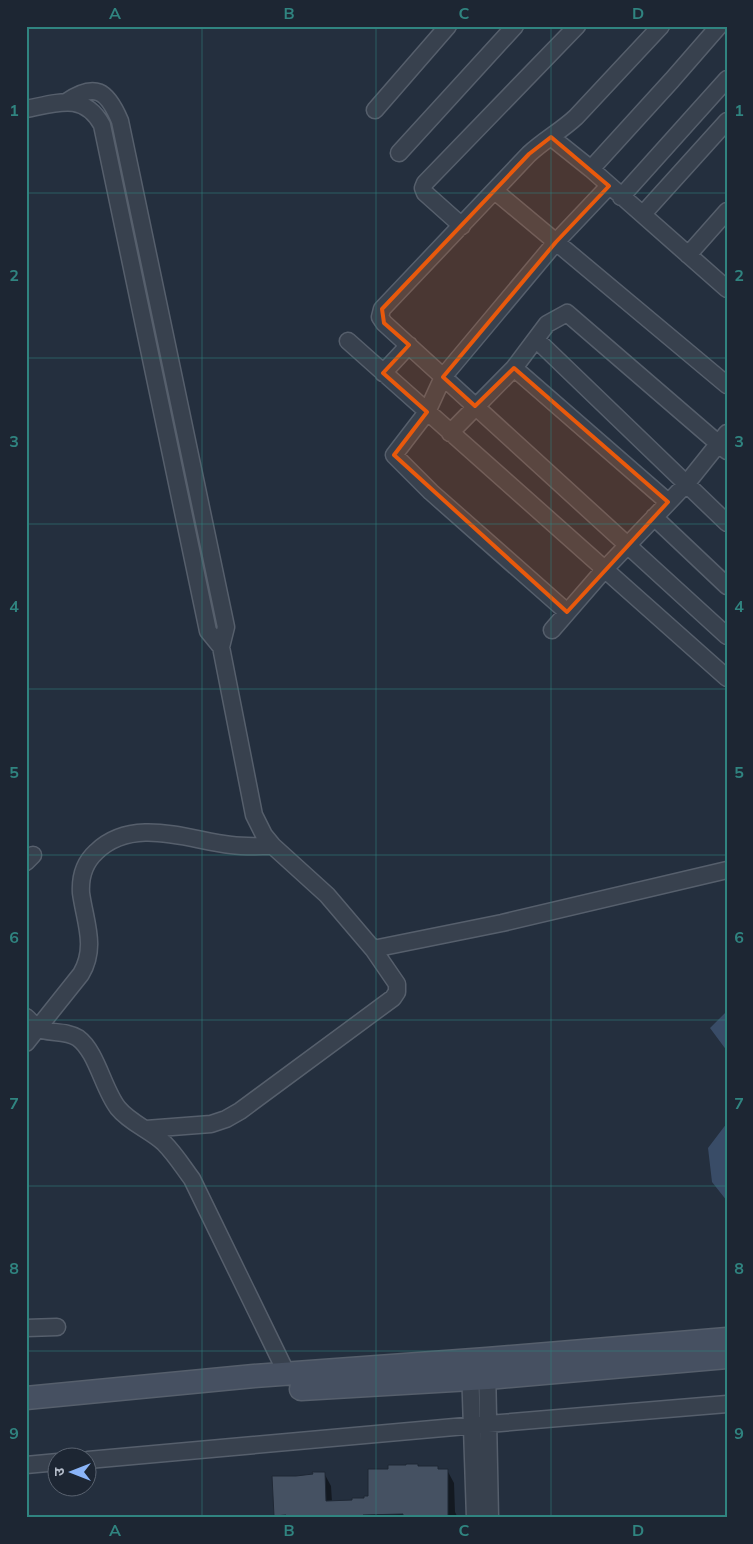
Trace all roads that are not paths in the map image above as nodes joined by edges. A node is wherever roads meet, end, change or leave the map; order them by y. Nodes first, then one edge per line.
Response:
1 (448, 26) edge
2 (515, 26) edge
3 (577, 26) edge
4 (661, 26) edge
5 (719, 26) edge
6 (727, 79) edge
7 (107, 97) junction
8 (66, 102) junction
9 (26, 109) edge
10 (376, 110) dead end
11 (98, 116) junction
12 (727, 121) edge
13 (552, 137) junction
14 (399, 153) dead end
15 (591, 169) junction
16 (609, 186) junction
17 (495, 191) junction
18 (622, 197) junction
19 (727, 211) edge
20 (643, 214) junction
21 (462, 226) junction
22 (556, 242) junction
23 (688, 254) junction
24 (727, 289) edge
25 (348, 341) dead end
26 (540, 343) dead end
27 (408, 345) junction
28 (514, 368) junction
29 (383, 373) junction
30 (444, 377) junction
31 (727, 385) edge
32 (475, 406) junction
33 (428, 412) junction
34 (450, 432) junction
35 (724, 442) edge
36 (686, 483) junction
37 (668, 502) junction
38 (654, 517) junction
39 (727, 523) edge
40 (628, 545) junction
41 (604, 570) junction
42 (727, 586) edge
43 (567, 612) junction
44 (552, 630) dead end
45 (727, 636) edge
46 (221, 648) junction
47 (727, 678) edge
48 (273, 846) junction
49 (727, 870) edge
50 (373, 949) junction
51 (32, 1023) edge
52 (26, 1043) edge
53 (146, 1129) junction
54 (57, 1327) dead end
55 (26, 1328) edge
56 (727, 1339) edge
57 (727, 1357) edge
58 (479, 1369) junction
59 (287, 1374) junction
60 (26, 1398) edge
61 (727, 1404) edge
62 (26, 1413) edge
63 (480, 1425) junction
64 (98, 1459) edge
65 (48, 1463) edge
66 (26, 1465) edge
67 (475, 1518) edge
68 (490, 1518) edge

1 - 10 street
2 - 14 street
3 - 21 street
4 - 13 street
5 - 15 street
6 - 18 street
7 - 8 street
7 - 11 street
7 - 46 street
8 - 9 street
8 - 11 street
11 - 46 street
12 - 20 street
13 - 15 street
13 - 17 street
15 - 16 street
16 - 18 street
16 - 22 street
17 - 21 street
17 - 22 street
18 - 20 street
19 - 23 street
20 - 23 street
21 - 27 street
22 - 30 street
22 - 31 street
23 - 24 street
25 - 29 street
26 - 36 street
27 - 29 street
27 - 30 street
28 - 32 street
28 - 35 street
28 - 37 street
29 - 33 street
30 - 32 street
30 - 33 street
32 - 34 street
32 - 40 street
33 - 34 street
33 - 43 street
34 - 41 street
35 - 36 street
36 - 37 street
36 - 39 street
37 - 38 street
38 - 40 street
38 - 42 street
40 - 41 street
40 - 45 street
41 - 43 street
41 - 47 street
43 - 44 street
46 - 48 street
48 - 50 street
48 - 51 street
49 - 50 street
50 - 53 street
51 - 52 street
51 - 53 street
53 - 59 street
54 - 55 street
56 - 58 main road
57 - 58 main road
58 - 59 main road
58 - 62 main road
58 - 63 street
59 - 60 main road
61 - 63 street
63 - 64 street
63 - 67 street
63 - 68 street
65 - 66 street

